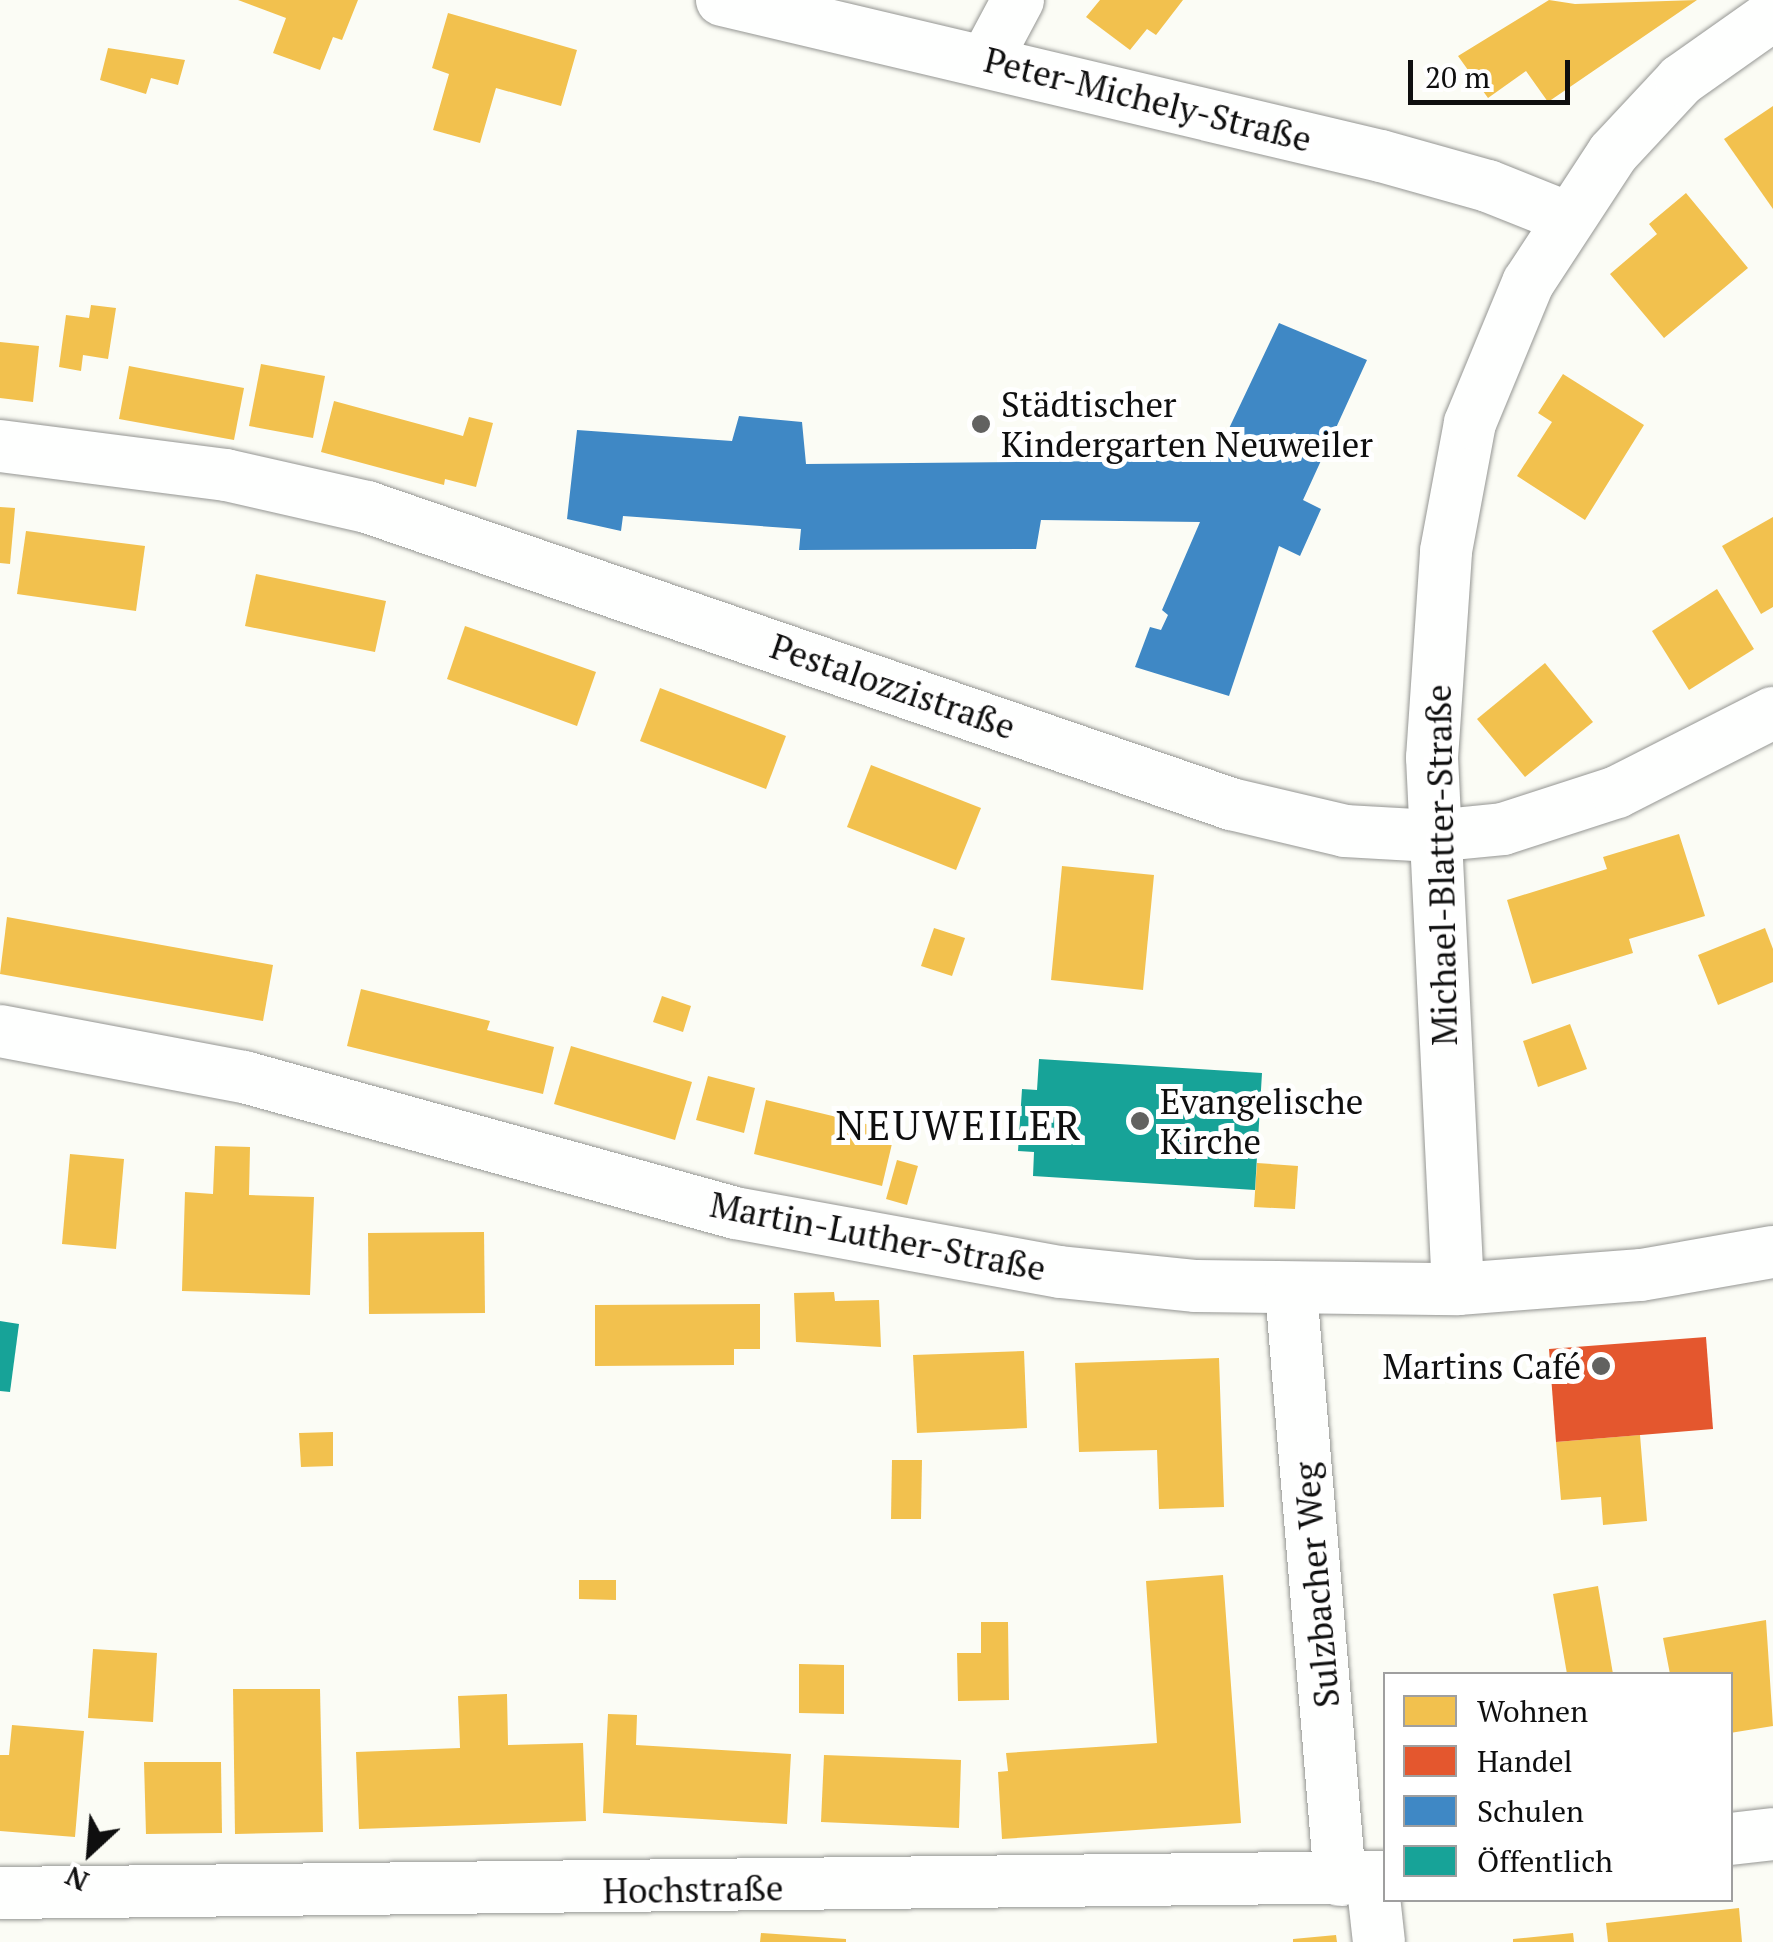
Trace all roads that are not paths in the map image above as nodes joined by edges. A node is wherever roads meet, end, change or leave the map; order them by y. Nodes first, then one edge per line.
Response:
1 (722, 0) edge
2 (1018, 0) edge
3 (1773, 15) edge
4 (986, 60) junction
5 (1568, 218) junction
6 (0, 446) edge
7 (1773, 713) edge
8 (1433, 836) junction
9 (0, 1031) edge
10 (1773, 1252) edge
11 (1458, 1288) junction
12 (1291, 1290) junction
13 (1773, 1834) edge
14 (1733, 1839) edge
15 (1366, 1878) edge
16 (0, 1893) edge
17 (1380, 1942) edge

1 - 4 street, Peter-Michely-Straße
2 - 4 street
3 - 5 street, Michael-Blatter-Straße
4 - 5 street, Peter-Michely-Straße
5 - 8 street, Michael-Blatter-Straße
6 - 8 street, Pestalozzistraße
7 - 8 street, Pestalozzistraße
8 - 11 street, Michael-Blatter-Straße
9 - 12 street, Martin-Luther-Straße
10 - 11 street, Martin-Luther-Straße
11 - 12 street, Martin-Luther-Straße
12 - 15 street, Sulzbacher Weg
13 - 14 street
15 - 16 street, Hochstraße
15 - 17 street, Sulzbacher Weg

